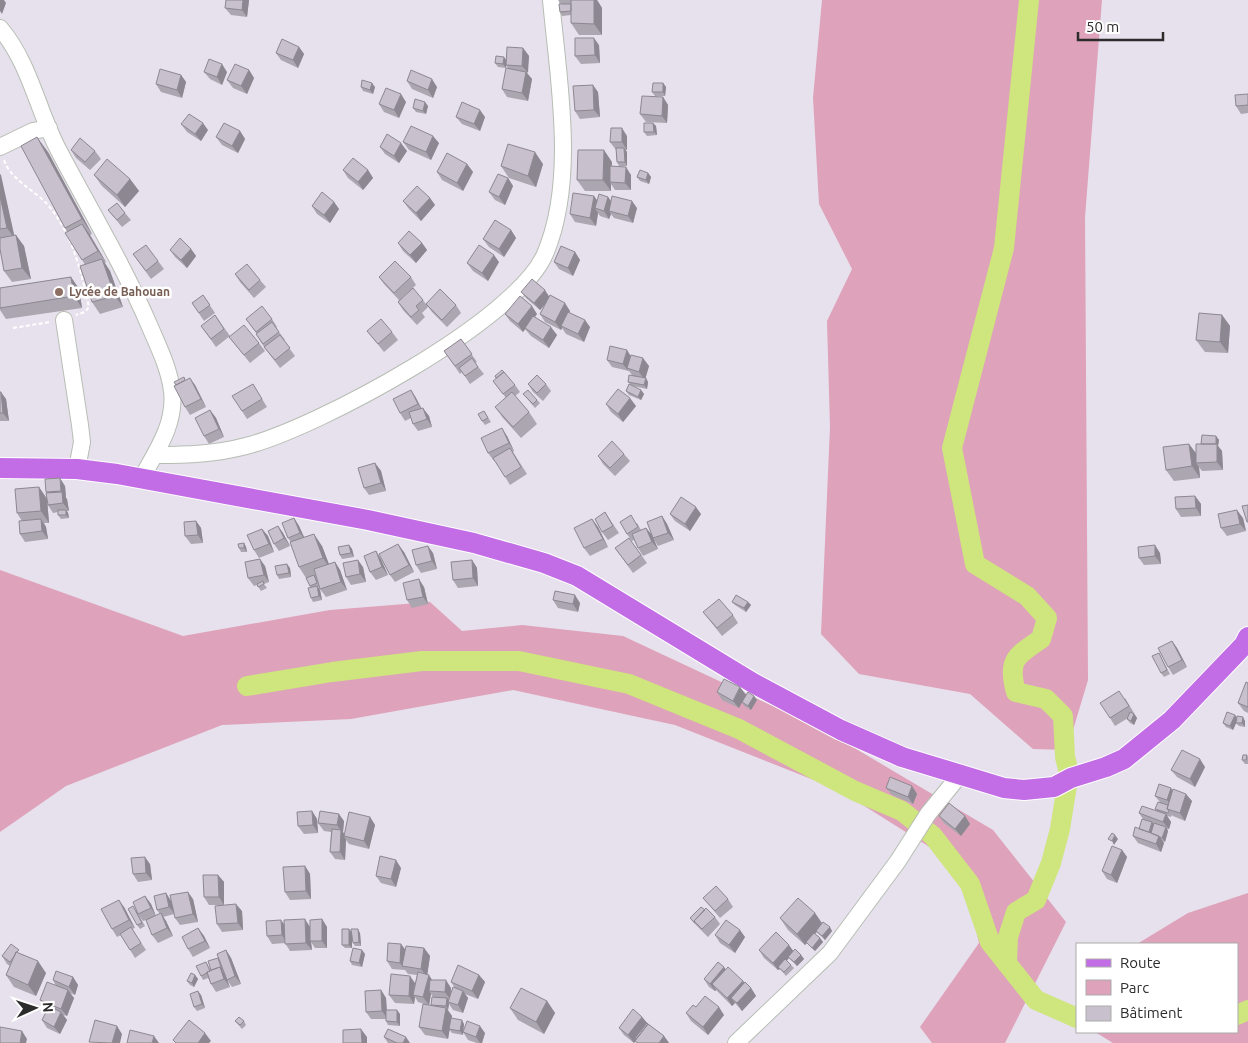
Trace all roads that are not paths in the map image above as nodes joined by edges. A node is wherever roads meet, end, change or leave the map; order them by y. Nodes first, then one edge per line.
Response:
1 (551, 0) edge
2 (0, 28) edge
3 (49, 128) junction
4 (1, 151) edge
5 (64, 320) road end
6 (156, 455) junction
7 (0, 468) edge
8 (77, 469) junction
9 (141, 479) junction
10 (1248, 637) edge
11 (959, 776) junction
12 (736, 1043) edge

1 - 6 street
2 - 3 street
3 - 4 street
3 - 6 street
5 - 8 street
6 - 9 street
7 - 8 main road
8 - 9 main road
9 - 11 main road
10 - 11 main road
11 - 12 street

